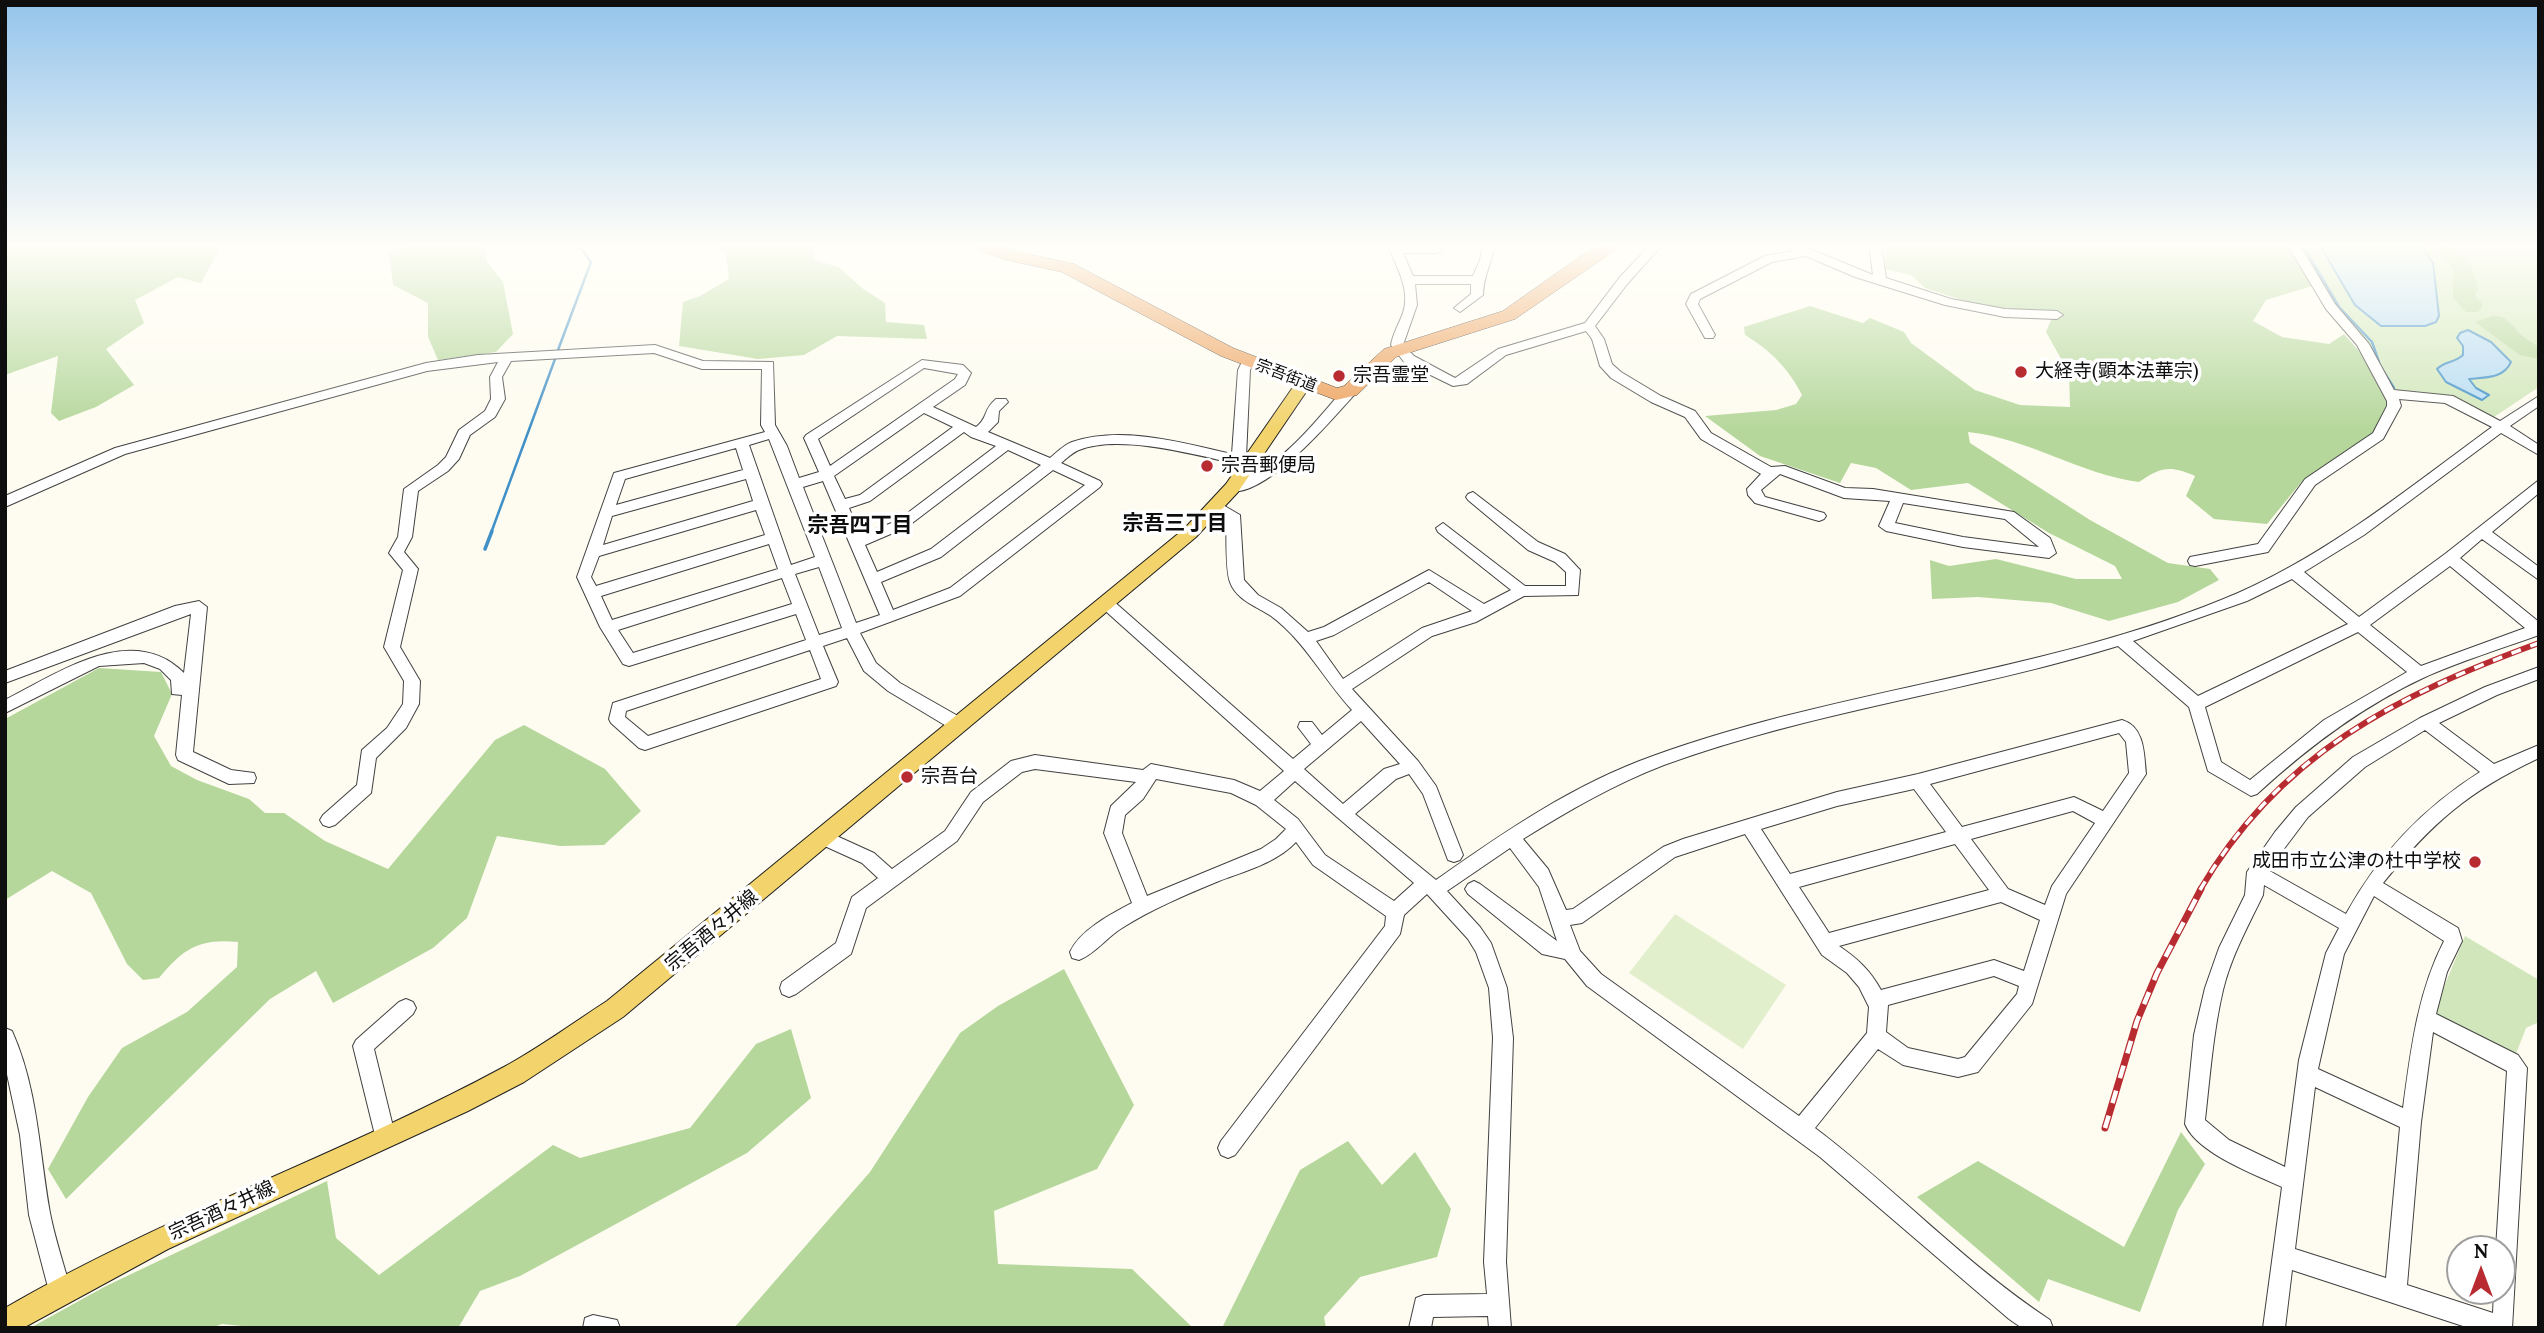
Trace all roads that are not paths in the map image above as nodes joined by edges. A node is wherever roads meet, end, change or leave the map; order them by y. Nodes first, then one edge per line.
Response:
1 (1138, 306) edge
2 (1410, 306) edge
3 (1521, 306) edge
4 (1604, 306) edge
5 (1693, 306) edge
6 (1973, 306) edge
7 (2330, 306) edge
8 (2057, 315) dead end
9 (1590, 326) junction
10 (1709, 335) dead end
11 (1399, 350) junction
12 (507, 358) junction
13 (1249, 361) junction
14 (1304, 383) junction
15 (1350, 390) junction
16 (2390, 394) junction
17 (2539, 400) edge
18 (1001, 402) dead end
19 (924, 408) junction
20 (2500, 426) junction
21 (962, 427) junction
22 (772, 434) junction
23 (976, 434) junction
24 (741, 442) junction
25 (1006, 446) junction
26 (2539, 451) edge
27 (1244, 460) junction
28 (1052, 463) junction
29 (750, 473) junction
30 (1770, 473) junction
31 (826, 475) junction
32 (793, 485) junction
33 (1232, 488) junction
34 (2536, 491) edge
35 (1473, 497) dead end
36 (1898, 498) junction
37 (5, 502) edge
38 (760, 504) junction
39 (839, 506) junction
40 (1216, 506) junction
41 (605, 513) junction
42 (1819, 516) dead end
43 (1443, 528) dead end
44 (2481, 531) junction
45 (773, 538) junction
46 (856, 544) junction
47 (591, 554) junction
48 (2450, 558) junction
49 (823, 560) junction
50 (2195, 561) dead end
51 (2292, 571) junction
52 (786, 572) junction
53 (2538, 574) edge
54 (872, 580) junction
55 (1522, 591) junction
56 (592, 593) junction
57 (1106, 603) junction
58 (801, 607) junction
59 (1483, 611) junction
60 (888, 618) junction
61 (2359, 625) junction
62 (608, 627) junction
63 (2538, 629) edge
64 (851, 631) junction
65 (1306, 639) junction
66 (2121, 640) junction
67 (815, 642) junction
68 (2419, 673) junction
69 (2539, 673) edge
70 (5, 677) edge
71 (1341, 688) junction
72 (178, 690) dead end
73 (2196, 704) junction
74 (5, 707) edge
75 (1362, 711) junction
76 (2426, 722) junction
77 (959, 725) junction
78 (1306, 727) dead end
79 (1321, 745) junction
80 (2539, 751) edge
81 (1412, 766) junction
82 (1294, 770) junction
83 (2493, 772) junction
84 (1148, 777) junction
85 (248, 778) dead end
86 (1918, 782) junction
87 (1262, 800) junction
88 (1343, 814) junction
89 (329, 821) dead end
90 (2106, 821) junction
91 (1749, 826) junction
92 (1295, 830) junction
93 (1959, 835) junction
94 (1510, 837) junction
95 (824, 838) junction
96 (1454, 855) dead end
97 (2256, 872) junction
98 (892, 880) junction
99 (1786, 883) junction
100 (2371, 885) junction
101 (1431, 886) junction
102 (1474, 890) dead end
103 (2001, 894) junction
104 (1143, 908) junction
105 (1395, 912) junction
106 (2050, 916) junction
107 (1557, 919) junction
108 (2350, 925) junction
109 (1824, 942) junction
110 (1568, 951) junction
111 (1079, 952) dead end
112 (2030, 982) junction
113 (789, 988) dead end
114 (1876, 1000) junction
115 (406, 1008) dead end
116 (2425, 1018) junction
117 (1876, 1036) junction
118 (5, 1037) edge
119 (2308, 1074) junction
120 (2411, 1122) junction
121 (1801, 1129) junction
122 (385, 1135) junction
123 (1228, 1148) dead end
124 (2292, 1182) junction
125 (2284, 1256) junction
126 (60, 1291) junction
127 (2395, 1293) junction
128 (1496, 1305) junction
129 (5, 1323) edge
130 (1420, 1328) edge
131 (1500, 1328) edge
132 (2042, 1328) edge
133 (2274, 1328) edge

1 - 13 highway, 宗吾街道
2 - 11 street
3 - 11 highway
4 - 9 street
5 - 10 street
6 - 8 street
7 - 16 street
9 - 11 street
9 - 30 street
11 - 15 highway
12 - 22 street
12 - 37 street
12 - 89 street
13 - 14 highway, 宗吾街道
13 - 27 street
14 - 15 highway, 宗吾街道
14 - 27 main road, 宗吾酒々井線
15 - 33 street
16 - 20 street
16 - 50 street
17 - 20 street
18 - 23 street
19 - 21 street
19 - 31 street
19 - 31 street
20 - 26 street
20 - 51 street
21 - 23 street
21 - 39 street
22 - 24 street
22 - 32 street
23 - 25 street
24 - 29 street
24 - 41 street
25 - 28 street
25 - 46 street
27 - 28 street
27 - 33 main road, 宗吾酒々井線
28 - 54 street
28 - 60 street
29 - 38 street
29 - 41 street
30 - 36 street
30 - 42 street
31 - 32 street
31 - 39 street
32 - 49 street
33 - 40 main road, 宗吾酒々井線
34 - 44 street
35 - 55 street
36 - 36 street
38 - 45 street
38 - 47 street
39 - 46 street
40 - 57 main road, 宗吾酒々井線
40 - 65 street
41 - 47 street
43 - 55 street
44 - 48 street
44 - 53 street
45 - 52 street
45 - 56 street
46 - 54 street
47 - 56 street
48 - 61 street
48 - 63 street
49 - 52 street
49 - 64 street
51 - 61 street
51 - 66 street
52 - 58 street
52 - 62 street
54 - 60 street
55 - 59 street
56 - 62 street
57 - 77 main road, 宗吾酒々井線
57 - 82 street
58 - 62 street
58 - 67 street
59 - 65 street
59 - 71 street
60 - 64 street
61 - 68 street
61 - 73 street
63 - 68 street
64 - 67 street
64 - 77 street
65 - 71 street
66 - 73 street
66 - 94 street
67 - 67 street
68 - 73 street
69 - 76 street
70 - 85 street
71 - 75 street
72 - 74 street
75 - 79 street
75 - 81 street
76 - 83 street
76 - 97 street
77 - 95 main road, 宗吾酒々井線
78 - 79 street
79 - 82 street
80 - 83 street
81 - 88 street
81 - 96 street
82 - 87 street
82 - 88 street
83 - 100 street
84 - 87 street
84 - 98 street
84 - 104 street
86 - 90 street
86 - 91 street
86 - 93 street
87 - 92 street
88 - 101 street
90 - 93 street
90 - 106 street
91 - 99 street
91 - 107 street
92 - 104 street
92 - 105 street
93 - 99 street
93 - 103 street
94 - 101 street
94 - 107 street
95 - 98 street
95 - 122 main road, 宗吾酒々井線
97 - 108 street
97 - 124 street
98 - 113 street
99 - 109 street
100 - 108 street
100 - 116 street
101 - 105 street
101 - 128 street
102 - 110 street
103 - 106 street
103 - 109 street
104 - 111 street
105 - 123 street
106 - 112 street
107 - 110 street
108 - 119 street
109 - 114 street
110 - 121 street
112 - 114 street
112 - 117 street
114 - 117 street
115 - 122 street
116 - 120 street
116 - 127 street
117 - 121 street
118 - 126 street
119 - 120 street
119 - 124 street
120 - 127 street
121 - 132 street
122 - 126 main road, 宗吾酒々井線
124 - 125 street
125 - 127 street
125 - 133 street
126 - 129 main road, 宗吾酒々井線
128 - 130 street
128 - 131 street

